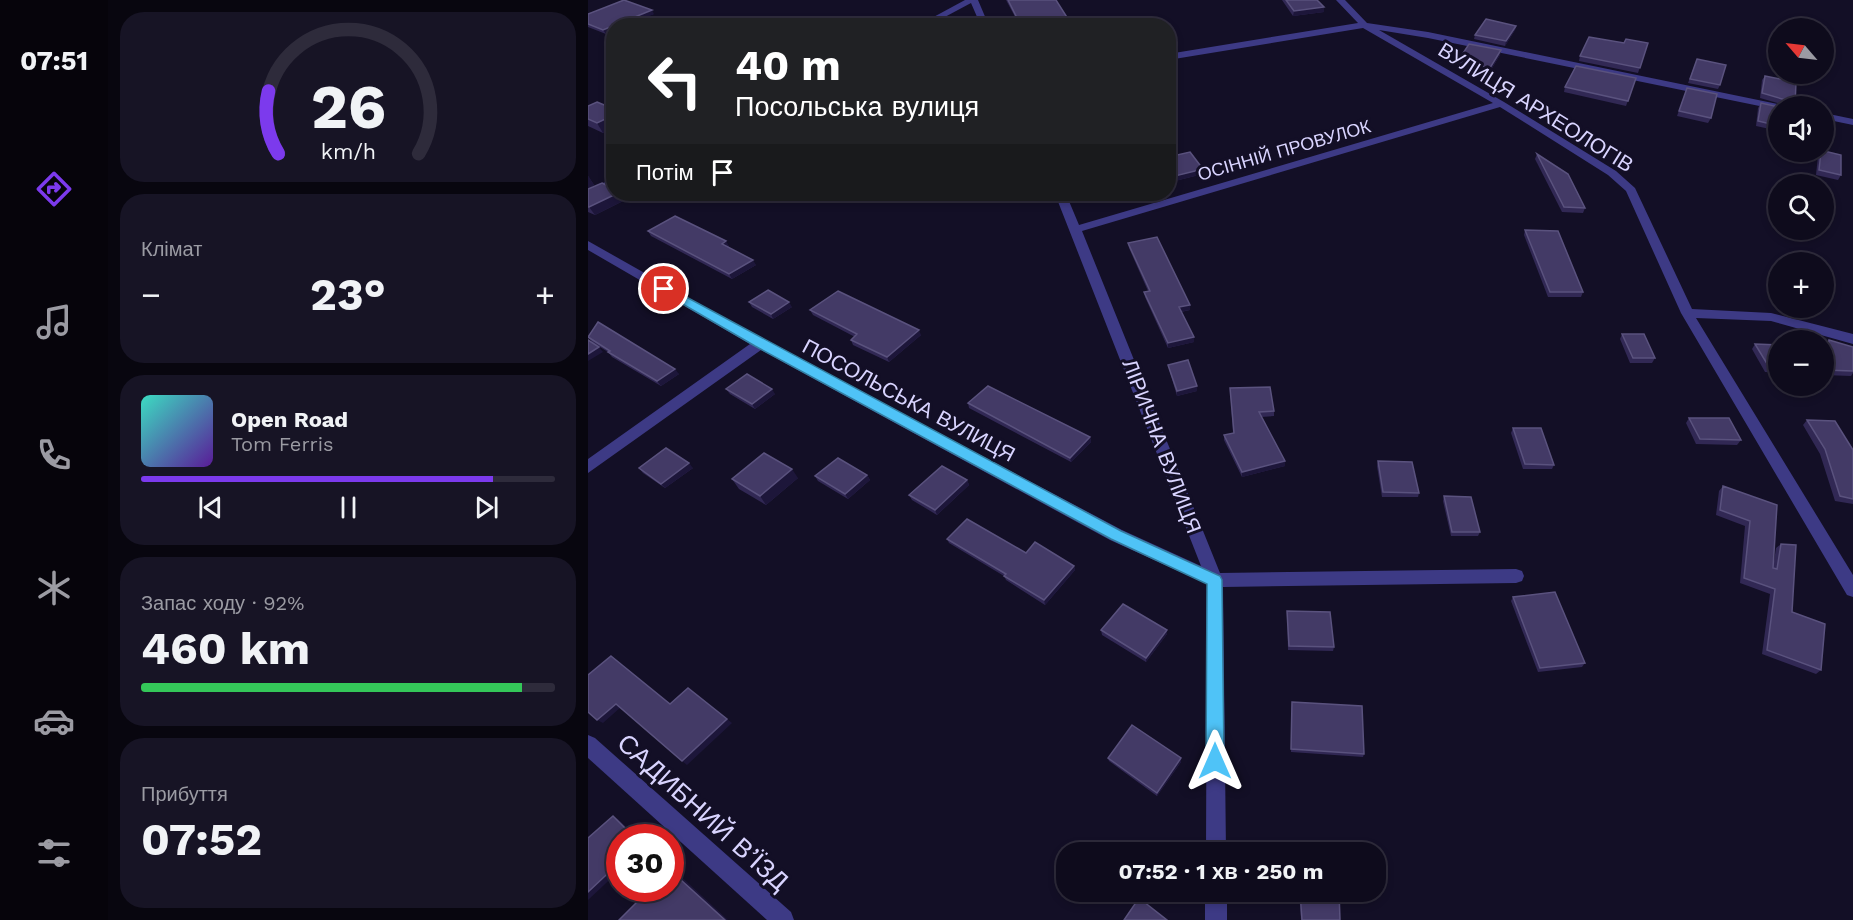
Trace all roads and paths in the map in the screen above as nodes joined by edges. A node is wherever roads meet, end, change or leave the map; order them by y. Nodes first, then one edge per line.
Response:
1 (973, 0) edge
2 (1340, 0) edge
3 (937, 18) edge
4 (982, 18) edge
5 (1364, 25) junction
6 (1176, 56) edge
7 (1501, 104) junction
8 (1768, 105) edge
9 (1834, 118) edge
10 (1853, 122) edge
11 (606, 185) edge
12 (588, 194) edge
13 (1176, 200) edge
14 (1064, 201) edge
15 (1172, 201) edge
16 (1077, 229) junction
17 (588, 245) edge
18 (1687, 313) junction
19 (1853, 339) edge
20 (760, 344) junction
21 (588, 467) edge
22 (1516, 576) dead end
23 (1215, 580) junction
24 (1853, 590) edge
25 (588, 745) edge
26 (1215, 842) edge
27 (1216, 902) edge
28 (783, 920) edge
29 (1216, 920) edge

1 - 3 street
1 - 4 street
2 - 5 street, ВУЛИЦЯ АРХЕОЛОГІВ
5 - 6 street
5 - 7 street, ВУЛИЦЯ АРХЕОЛОГІВ
5 - 8 street
7 - 13 street, ОСІННІЙ ПРОВУЛОК
7 - 18 street, ВУЛИЦЯ АРХЕОЛОГІВ
9 - 10 street
11 - 12 street
14 - 16 street, ЛІРИЧНА ВУЛИЦЯ
15 - 16 street, ОСІННІЙ ПРОВУЛОК
16 - 23 street, ЛІРИЧНА ВУЛИЦЯ
17 - 20 street, ПОСОЛЬСЬКА ВУЛИЦЯ
18 - 19 street
18 - 24 street, ВУЛИЦЯ АРХЕОЛОГІВ
20 - 21 street
20 - 23 street, ПОСОЛЬСЬКА ВУЛИЦЯ
22 - 23 street
23 - 26 street, ЛІРИЧНА ВУЛИЦЯ
25 - 28 street, САДИБНИЙ В’ЇЗД
27 - 29 street

